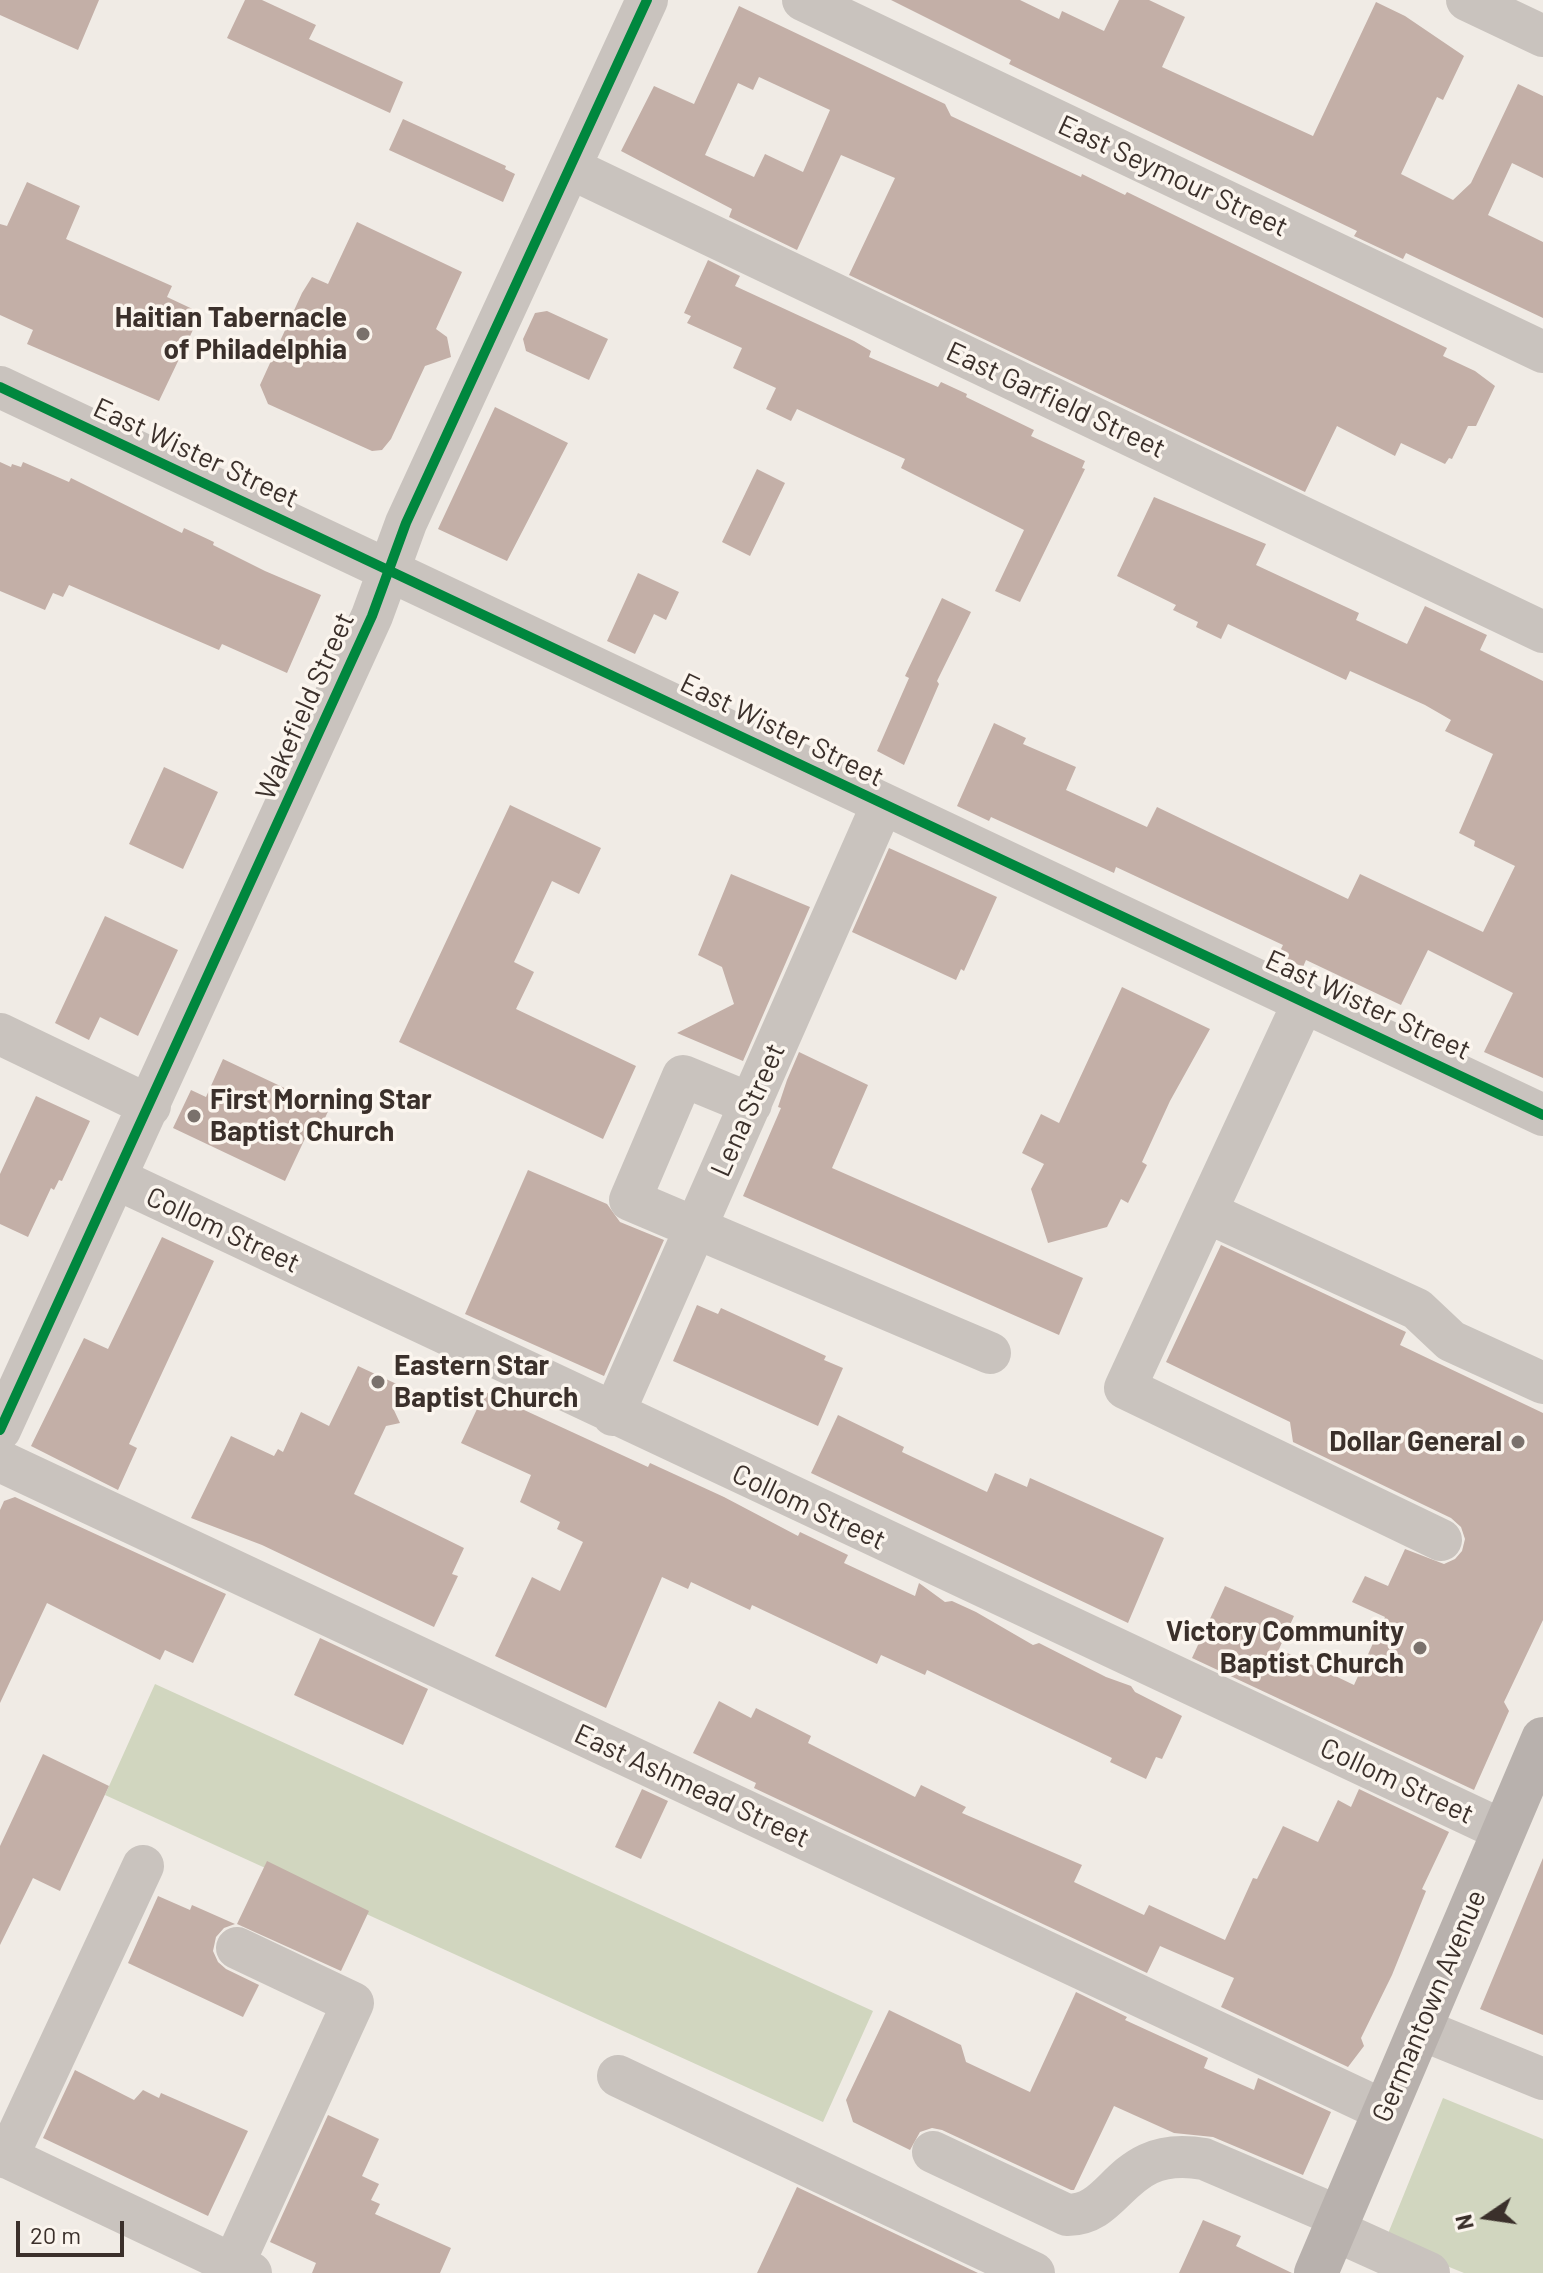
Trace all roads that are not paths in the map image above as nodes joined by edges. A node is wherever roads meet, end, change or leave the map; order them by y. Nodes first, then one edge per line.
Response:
1 (647, 0) edge
2 (803, 0) edge
3 (1467, 0) edge
4 (1543, 36) edge
5 (570, 168) junction
6 (1543, 352) edge
7 (0, 387) edge
8 (389, 570) junction
9 (1543, 632) edge
10 (882, 805) junction
11 (1304, 1001) junction
12 (0, 1034) edge
13 (751, 1104) junction
14 (150, 1106) junction
15 (1543, 1115) edge
16 (117, 1179) junction
17 (1206, 1212) junction
18 (696, 1228) junction
19 (990, 1353) dead end
20 (1543, 1383) edge
21 (613, 1415) junction
22 (0, 1430) edge
23 (0, 1461) edge
24 (1441, 1540) dead end
25 (1543, 1739) edge
26 (1504, 1831) junction
27 (143, 1866) dead end
28 (237, 1948) dead end
29 (1420, 2029) junction
30 (618, 2076) dead end
31 (1543, 2079) edge
32 (1385, 2111) junction
33 (933, 2152) dead end
34 (4, 2156) edge
35 (1337, 2224) junction
36 (242, 2269) edge
37 (1034, 2273) edge
38 (1316, 2273) edge
39 (1429, 2273) edge

1 - 5 street, Wakefield Street
2 - 6 street, East Seymour Street
3 - 4 street
5 - 8 street, Wakefield Street
5 - 9 street, East Garfield Street
7 - 8 street, East Wister Street
8 - 10 street, East Wister Street
8 - 14 street, Wakefield Street
10 - 11 street, East Wister Street
10 - 13 street, Lena Street
11 - 15 street, East Wister Street
11 - 17 street
12 - 14 street
13 - 18 street, Lena Street
13 - 18 street
14 - 16 street, Wakefield Street
16 - 21 street, Collom Street
16 - 22 street, Wakefield Street
17 - 20 street
17 - 24 street
18 - 19 street
18 - 21 street, Lena Street
21 - 26 street, Collom Street
23 - 32 street, East Ashmead Street
25 - 26 main road, Germantown Avenue
26 - 29 main road, Germantown Avenue
27 - 34 street
28 - 36 street
29 - 31 street
29 - 32 main road, Germantown Avenue
30 - 37 street
32 - 35 main road, Germantown Avenue
33 - 35 street
34 - 36 street
35 - 38 main road, Germantown Avenue
35 - 39 street

